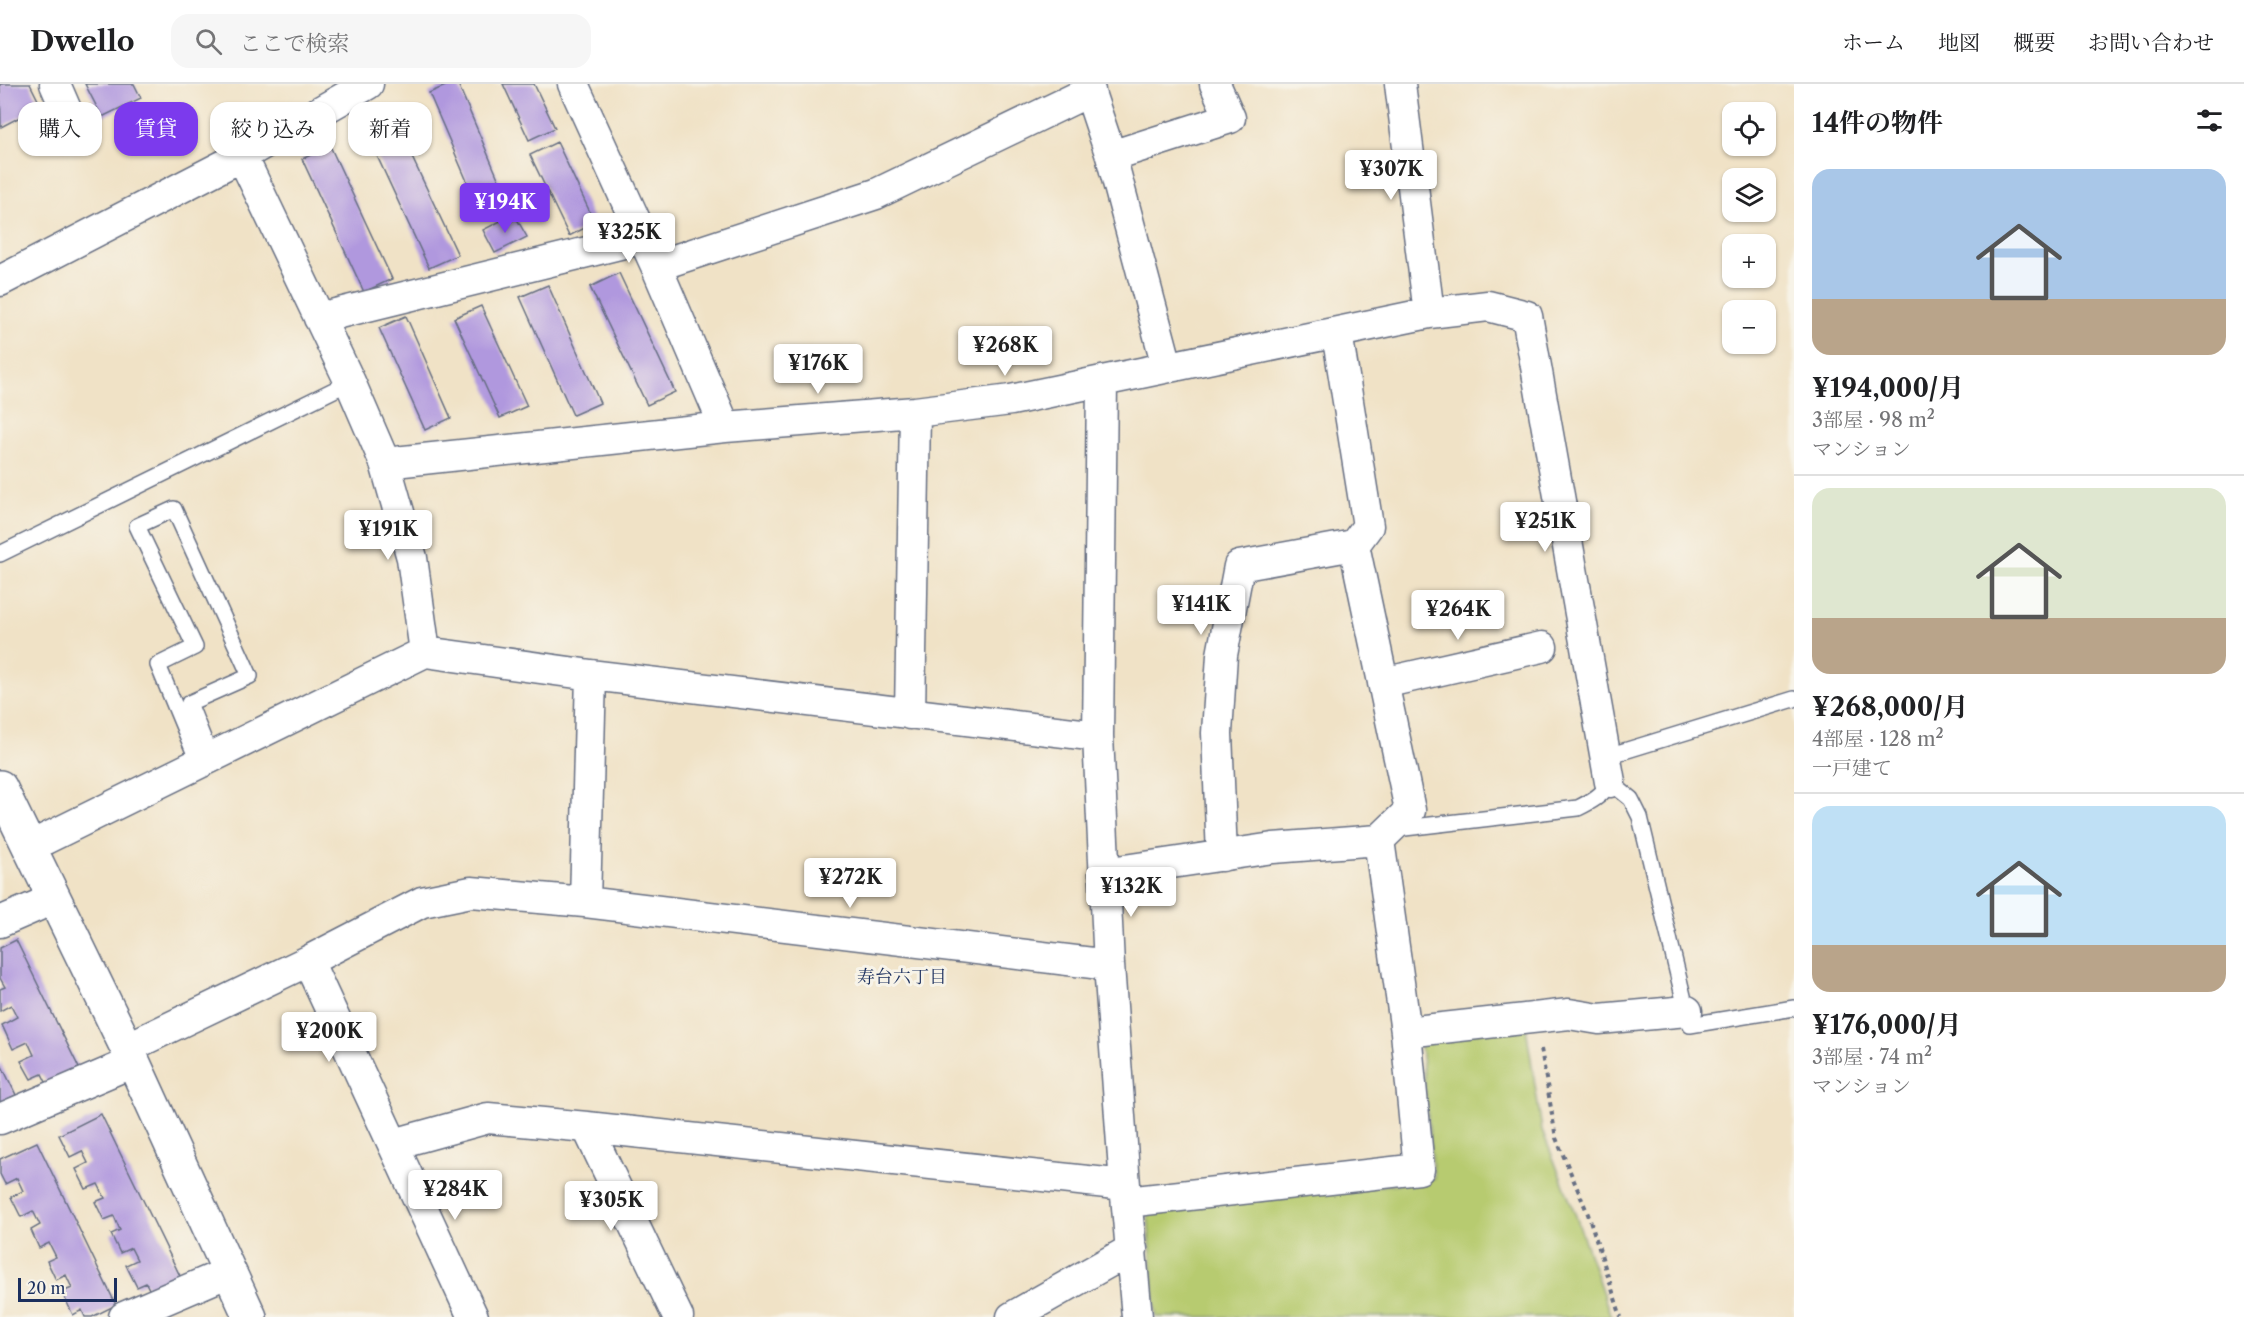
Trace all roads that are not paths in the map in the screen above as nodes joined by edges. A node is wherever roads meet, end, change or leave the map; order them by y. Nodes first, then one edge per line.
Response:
1 (55, 84) edge
2 (368, 84) edge
3 (573, 84) edge
4 (1215, 84) edge
5 (1400, 84) edge
6 (1088, 88) edge
7 (63, 102) edge
8 (336, 102) edge
9 (242, 156) joint
10 (1111, 156) junction
11 (644, 238) junction
12 (656, 266) junction
13 (0, 281) edge
14 (1429, 313) junction
15 (319, 318) junction
16 (1337, 333) junction
17 (1167, 366) junction
18 (350, 382) junction
19 (1102, 382) junction
20 (915, 412) junction
21 (725, 426) junction
22 (385, 463) junction
23 (1354, 545) junction
24 (0, 554) edge
25 (1542, 646) dead end
26 (425, 652) junction
27 (591, 675) junction
28 (1383, 682) junction
29 (1794, 699) edge
30 (910, 714) junction
31 (1098, 736) junction
32 (205, 761) junction
33 (1610, 782) junction
34 (0, 787) edge
35 (1384, 835) junction
36 (29, 847) junction
37 (1222, 856) junction
38 (1104, 873) junction
39 (53, 898) junction
40 (585, 902) junction
41 (0, 922) edge
42 (308, 961) junction
43 (1110, 965) junction
44 (1794, 1008) edge
45 (1687, 1011) junction
46 (1406, 1032) junction
47 (130, 1055) junction
48 (0, 1119) edge
49 (588, 1127) junction
50 (394, 1144) junction
51 (1126, 1194) junction
52 (1132, 1249) junction
53 (229, 1272) junction
54 (124, 1317) edge
55 (250, 1317) edge
56 (473, 1317) edge
57 (678, 1317) edge
58 (1012, 1317) edge
59 (1137, 1317) edge

1 - 7 street
2 - 8 street
3 - 11 street
4 - 10 street
5 - 14 street
6 - 10 street
6 - 12 street
9 - 13 street
9 - 15 street
10 - 17 street
11 - 12 street
11 - 15 street
12 - 21 street
14 - 16 street
14 - 33 street
15 - 18 street
16 - 17 street
16 - 23 street
17 - 19 street
18 - 22 street
18 - 24 lane
19 - 20 street
19 - 31 street
20 - 21 street
20 - 30 street
21 - 22 street
22 - 26 street
23 - 28 street
23 - 37 street
25 - 28 street
26 - 27 street
26 - 32 street
27 - 30 street
27 - 40 street
28 - 35 street
29 - 33 lane
30 - 31 street
31 - 38 street
32 - 32 lane
32 - 36 street
33 - 35 lane
33 - 45 lane
34 - 36 street
35 - 37 street
35 - 46 street
36 - 39 street
37 - 38 street
38 - 43 street
39 - 41 street
39 - 47 street
40 - 42 street
40 - 43 street
42 - 47 street
42 - 50 street
43 - 51 street
44 - 45 lane
45 - 46 street
46 - 51 street
47 - 48 street
47 - 53 street
49 - 50 street
49 - 51 street
49 - 57 street
50 - 56 street
51 - 52 street
52 - 58 street
52 - 59 street
53 - 54 street
53 - 55 street

